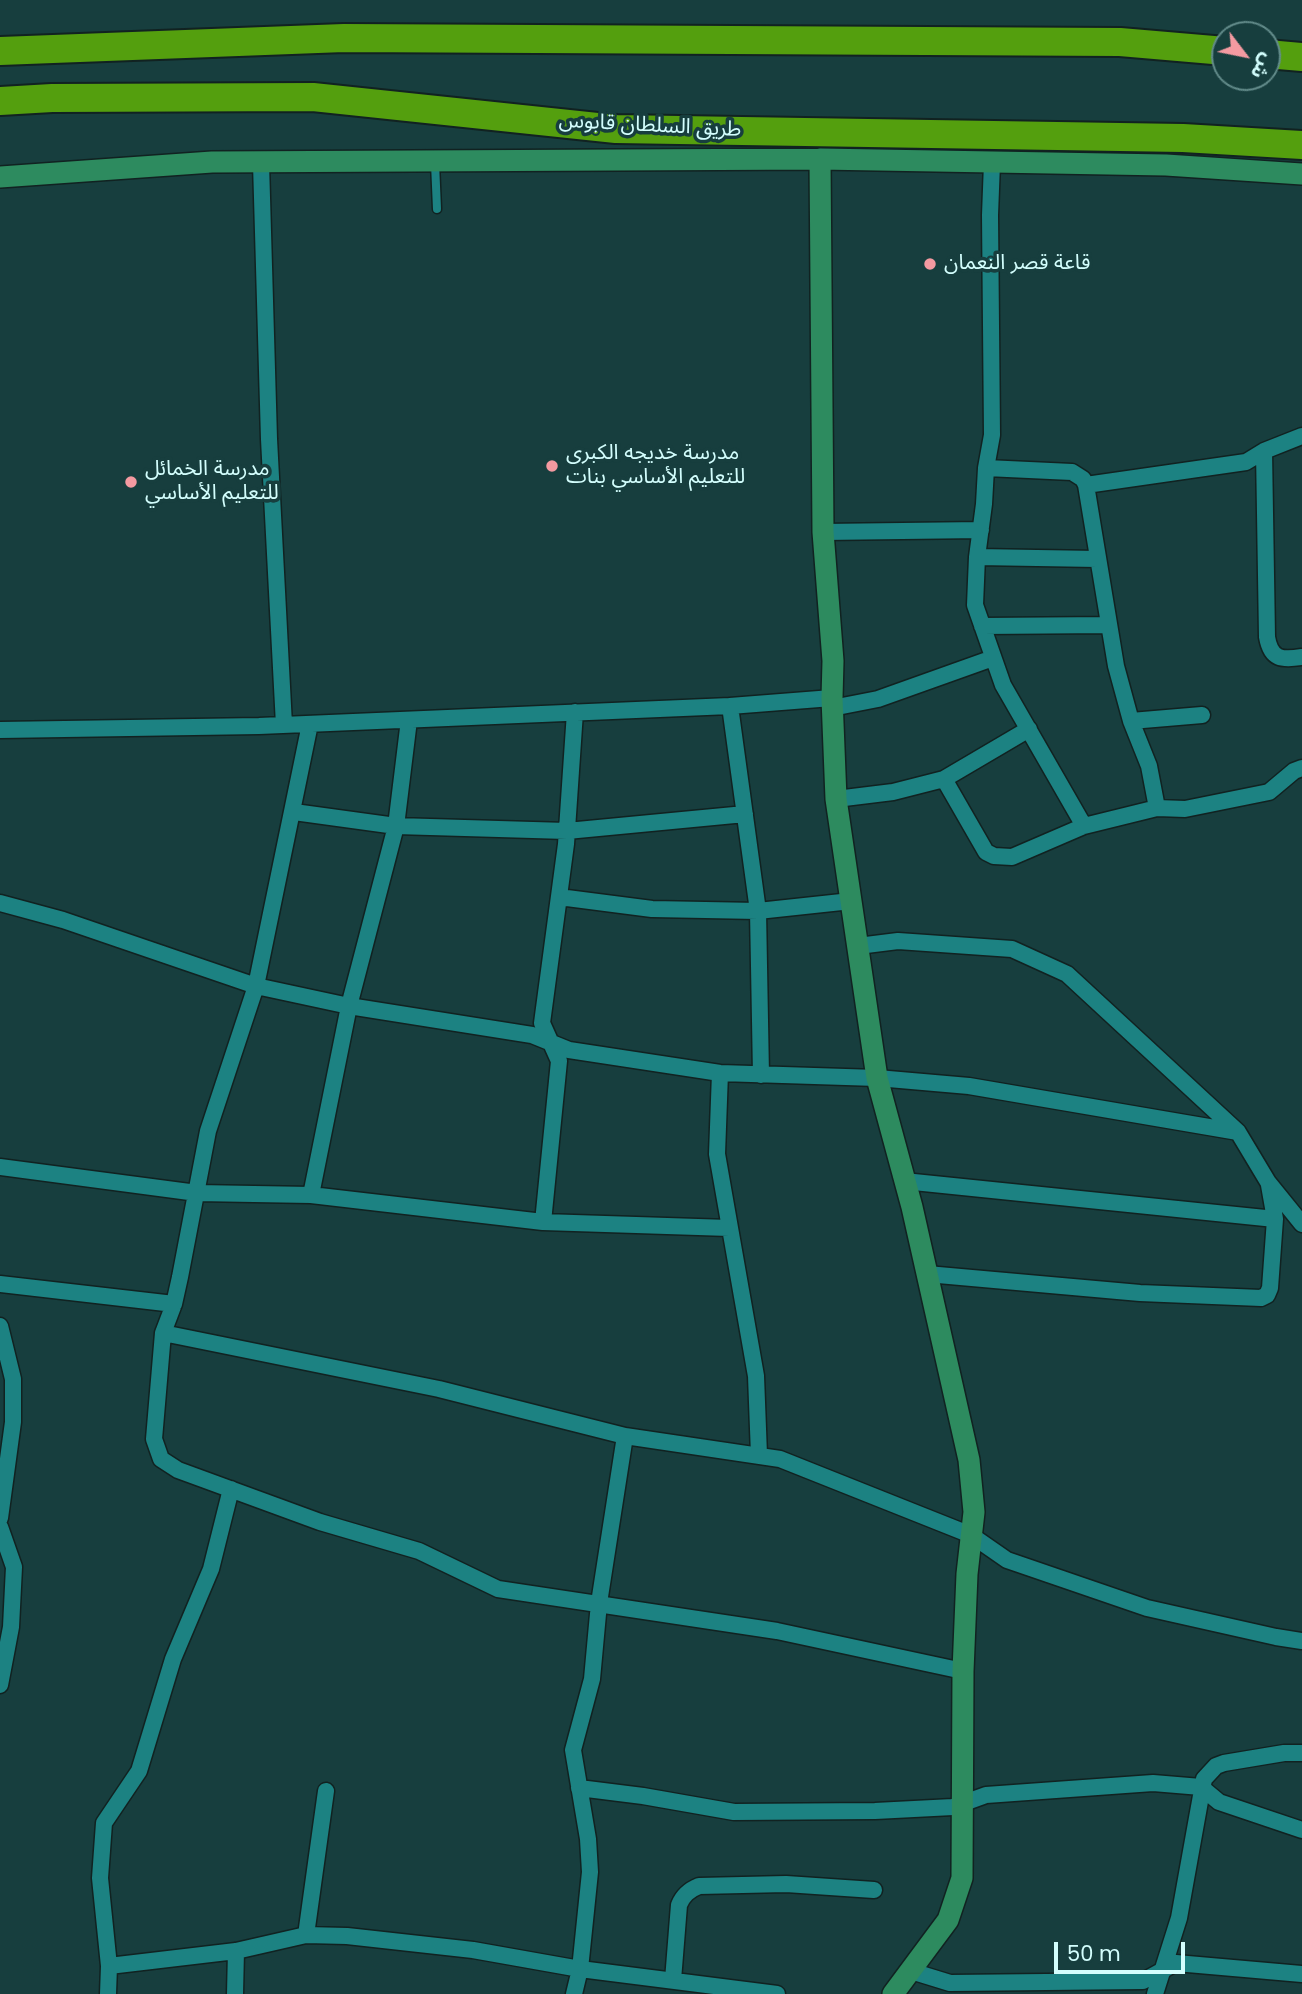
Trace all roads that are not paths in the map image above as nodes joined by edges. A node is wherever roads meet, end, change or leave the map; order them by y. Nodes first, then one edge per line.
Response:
1 (1211, 50) edge
2 (0, 51) edge
3 (1281, 55) edge
4 (1302, 57) edge
5 (0, 101) edge
6 (1302, 145) edge
7 (820, 159) junction
8 (435, 162) junction
9 (261, 163) junction
10 (992, 163) junction
11 (1302, 174) edge
12 (0, 177) edge
13 (437, 209) dead end
14 (1302, 436) edge
15 (1264, 451) junction
16 (986, 468) junction
17 (1086, 485) junction
18 (981, 530) junction
19 (823, 532) junction
20 (976, 557) junction
21 (1097, 559) junction
22 (1109, 625) junction
23 (982, 626) junction
24 (1302, 657) edge
25 (993, 658) junction
26 (832, 703) junction
27 (730, 706) junction
28 (575, 712) junction
29 (1202, 715) dead end
30 (409, 720) junction
31 (1130, 721) junction
32 (310, 724) junction
33 (284, 725) junction
34 (1028, 729) junction
35 (0, 730) edge
36 (1302, 768) edge
37 (944, 779) junction
38 (836, 799) junction
39 (1157, 808) junction
40 (294, 812) junction
41 (745, 814) junction
42 (396, 826) junction
43 (1084, 826) junction
44 (567, 831) junction
45 (559, 897) junction
46 (851, 901) junction
47 (0, 903) edge
48 (758, 911) junction
49 (858, 946) junction
50 (256, 986) junction
51 (349, 1006) junction
52 (551, 1043) junction
53 (720, 1073) junction
54 (761, 1075) junction
55 (877, 1078) junction
56 (1238, 1132) junction
57 (0, 1167) edge
58 (904, 1181) junction
59 (1268, 1182) junction
60 (197, 1193) junction
61 (311, 1195) junction
62 (1275, 1219) junction
63 (543, 1222) junction
64 (1302, 1224) edge
65 (729, 1228) junction
66 (927, 1274) junction
67 (0, 1284) edge
68 (174, 1304) junction
69 (0, 1326) edge
70 (163, 1333) junction
71 (625, 1436) junction
72 (759, 1455) junction
73 (231, 1489) junction
74 (0, 1518) edge
75 (0, 1527) edge
76 (971, 1535) junction
77 (598, 1603) junction
78 (1302, 1641) edge
79 (964, 1671) junction
80 (0, 1685) edge
81 (1302, 1753) edge
82 (1201, 1787) junction
83 (579, 1788) junction
84 (326, 1791) dead end
85 (964, 1803) junction
86 (1302, 1830) edge
87 (874, 1890) dead end
88 (306, 1936) junction
89 (236, 1951) junction
90 (109, 1966) junction
91 (580, 1969) junction
92 (1163, 1970) junction
93 (911, 1971) junction
94 (1302, 1974) edge
95 (673, 1980) junction
96 (108, 1994) edge
97 (235, 1994) edge
98 (574, 1994) edge
99 (778, 1994) edge
100 (893, 1994) edge
101 (1155, 1994) edge

1 - 2 highway
3 - 4 highway
5 - 6 highway, طريق السلطان قابوس
7 - 8 street
7 - 10 street
7 - 19 street
8 - 9 street
8 - 13 lane
9 - 12 street
9 - 33 street
10 - 11 street
10 - 16 street
14 - 15 street
15 - 17 street
15 - 24 street
16 - 17 street
16 - 18 street
17 - 21 street
18 - 19 street
18 - 20 street
19 - 26 street
20 - 21 street
20 - 23 street
21 - 22 street
22 - 23 street
22 - 31 street
23 - 25 street
25 - 26 street
25 - 34 street
26 - 27 street
26 - 38 street
27 - 28 street
27 - 41 street
28 - 30 street
28 - 44 street
29 - 31 street
30 - 32 street
30 - 42 street
31 - 39 street
32 - 33 street
32 - 40 street
33 - 35 street
34 - 37 street
34 - 43 street
36 - 39 street
37 - 38 street
37 - 43 street
38 - 46 street
39 - 43 street
40 - 42 street
40 - 50 street
41 - 44 street
41 - 48 street
42 - 44 street
42 - 51 street
44 - 45 street
45 - 48 street
45 - 52 street
46 - 48 street
46 - 49 street
47 - 50 street
48 - 54 street
49 - 55 street
49 - 56 street
50 - 51 street
50 - 60 street
51 - 52 street
51 - 61 street
52 - 53 street
52 - 63 street
53 - 54 street
53 - 65 street
54 - 55 street
55 - 56 street
55 - 58 street
56 - 59 street
57 - 60 street
58 - 62 street
58 - 66 street
59 - 62 street
59 - 64 street
60 - 61 street
60 - 68 street
61 - 63 street
62 - 66 street
63 - 65 street
65 - 72 street
66 - 76 street
67 - 68 street
68 - 70 street
69 - 74 street
70 - 71 street
70 - 73 street
71 - 72 street
71 - 77 street
72 - 76 street
73 - 77 street
73 - 90 street
75 - 80 street
76 - 78 street
76 - 79 street
77 - 79 street
77 - 83 street
79 - 85 street
81 - 82 street
82 - 85 street
82 - 86 street
82 - 92 street
83 - 85 street
83 - 91 street
84 - 88 street
85 - 93 street
87 - 95 street
88 - 89 street
88 - 91 street
89 - 90 street
89 - 97 street
90 - 96 street
91 - 95 street
91 - 98 street
92 - 93 street
92 - 94 street
92 - 101 street
93 - 100 street
95 - 99 street

